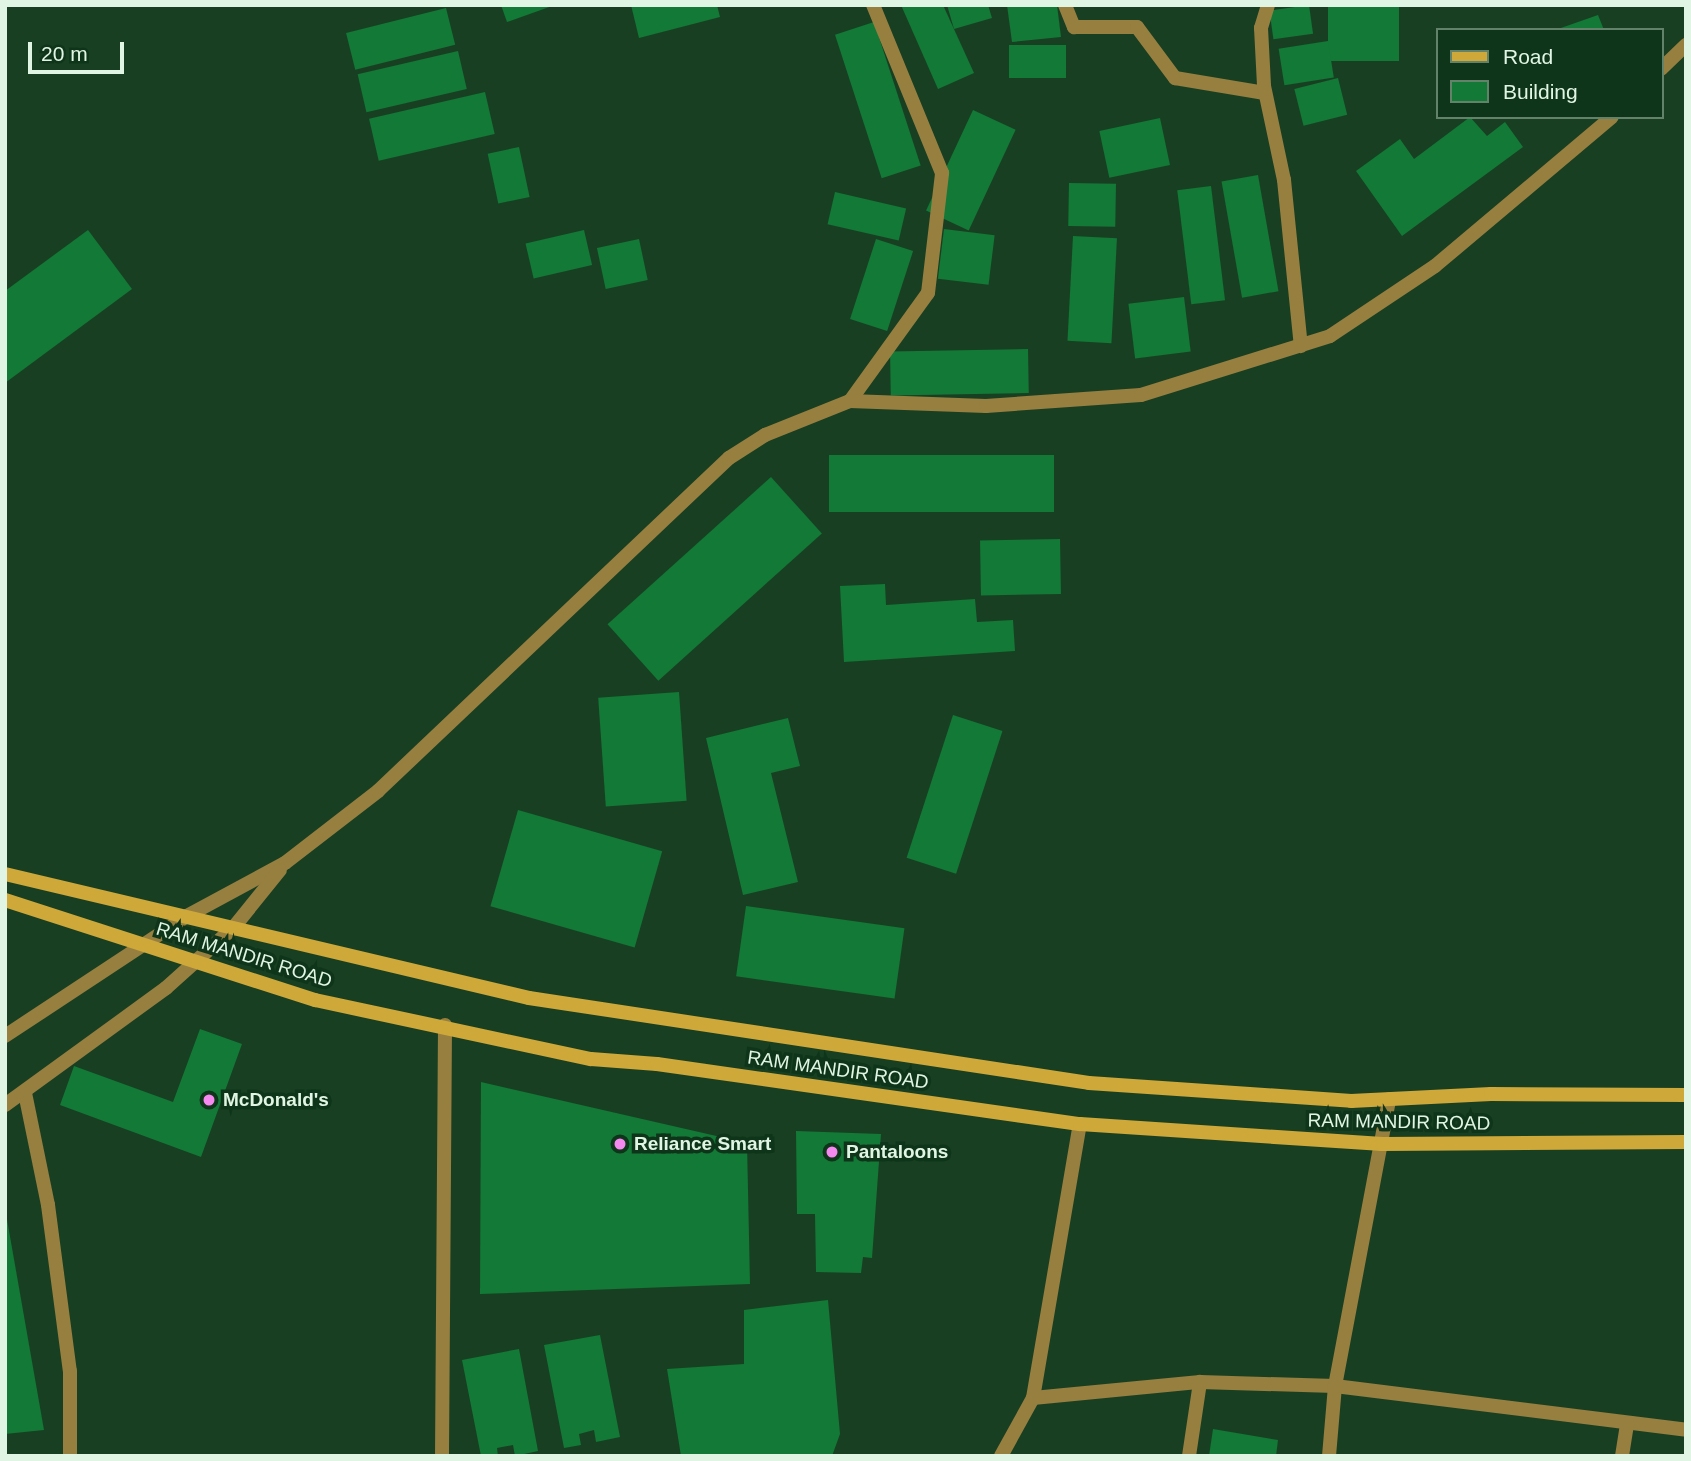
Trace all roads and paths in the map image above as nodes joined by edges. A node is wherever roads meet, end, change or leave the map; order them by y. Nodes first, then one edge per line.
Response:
1 (873, 5) edge
2 (1065, 5) edge
3 (1268, 5) edge
4 (1686, 45) edge
5 (1663, 67) edge
6 (1265, 93) junction
7 (1610, 119) edge
8 (1301, 346) junction
9 (850, 401) junction
10 (285, 863) junction
11 (5, 874) edge
12 (5, 900) edge
13 (187, 916) junction
14 (234, 926) junction
15 (144, 945) junction
16 (193, 962) junction
17 (445, 1025) junction
18 (5, 1036) edge
19 (26, 1093) junction
20 (1686, 1096) edge
21 (1389, 1099) junction
22 (5, 1105) edge
23 (1080, 1124) junction
24 (1686, 1142) edge
25 (1382, 1144) junction
26 (1200, 1382) junction
27 (1335, 1386) junction
28 (1033, 1398) junction
29 (1627, 1423) junction
30 (1686, 1430) edge
31 (70, 1456) edge
32 (442, 1456) edge
33 (1001, 1456) edge
34 (1189, 1456) edge
35 (1329, 1456) edge
36 (1622, 1456) edge

1 - 9 street
2 - 6 street
3 - 6 street
4 - 5 street
6 - 8 street
7 - 8 street
8 - 9 street
9 - 10 street
10 - 13 street
10 - 14 street
11 - 13 main road
12 - 15 main road, RAM MANDIR ROAD
13 - 14 main road
13 - 15 street
14 - 16 street
14 - 21 main road
15 - 16 main road, RAM MANDIR ROAD
15 - 18 street
16 - 17 main road, RAM MANDIR ROAD
16 - 19 street
17 - 23 main road, RAM MANDIR ROAD
17 - 32 street
19 - 22 street
19 - 31 street
20 - 21 main road
21 - 25 street
23 - 25 main road, RAM MANDIR ROAD
23 - 28 street
24 - 25 main road, RAM MANDIR ROAD
25 - 27 street
26 - 27 street
26 - 28 street
26 - 34 street
27 - 29 street
27 - 35 street
28 - 33 street
29 - 30 street
29 - 36 street

